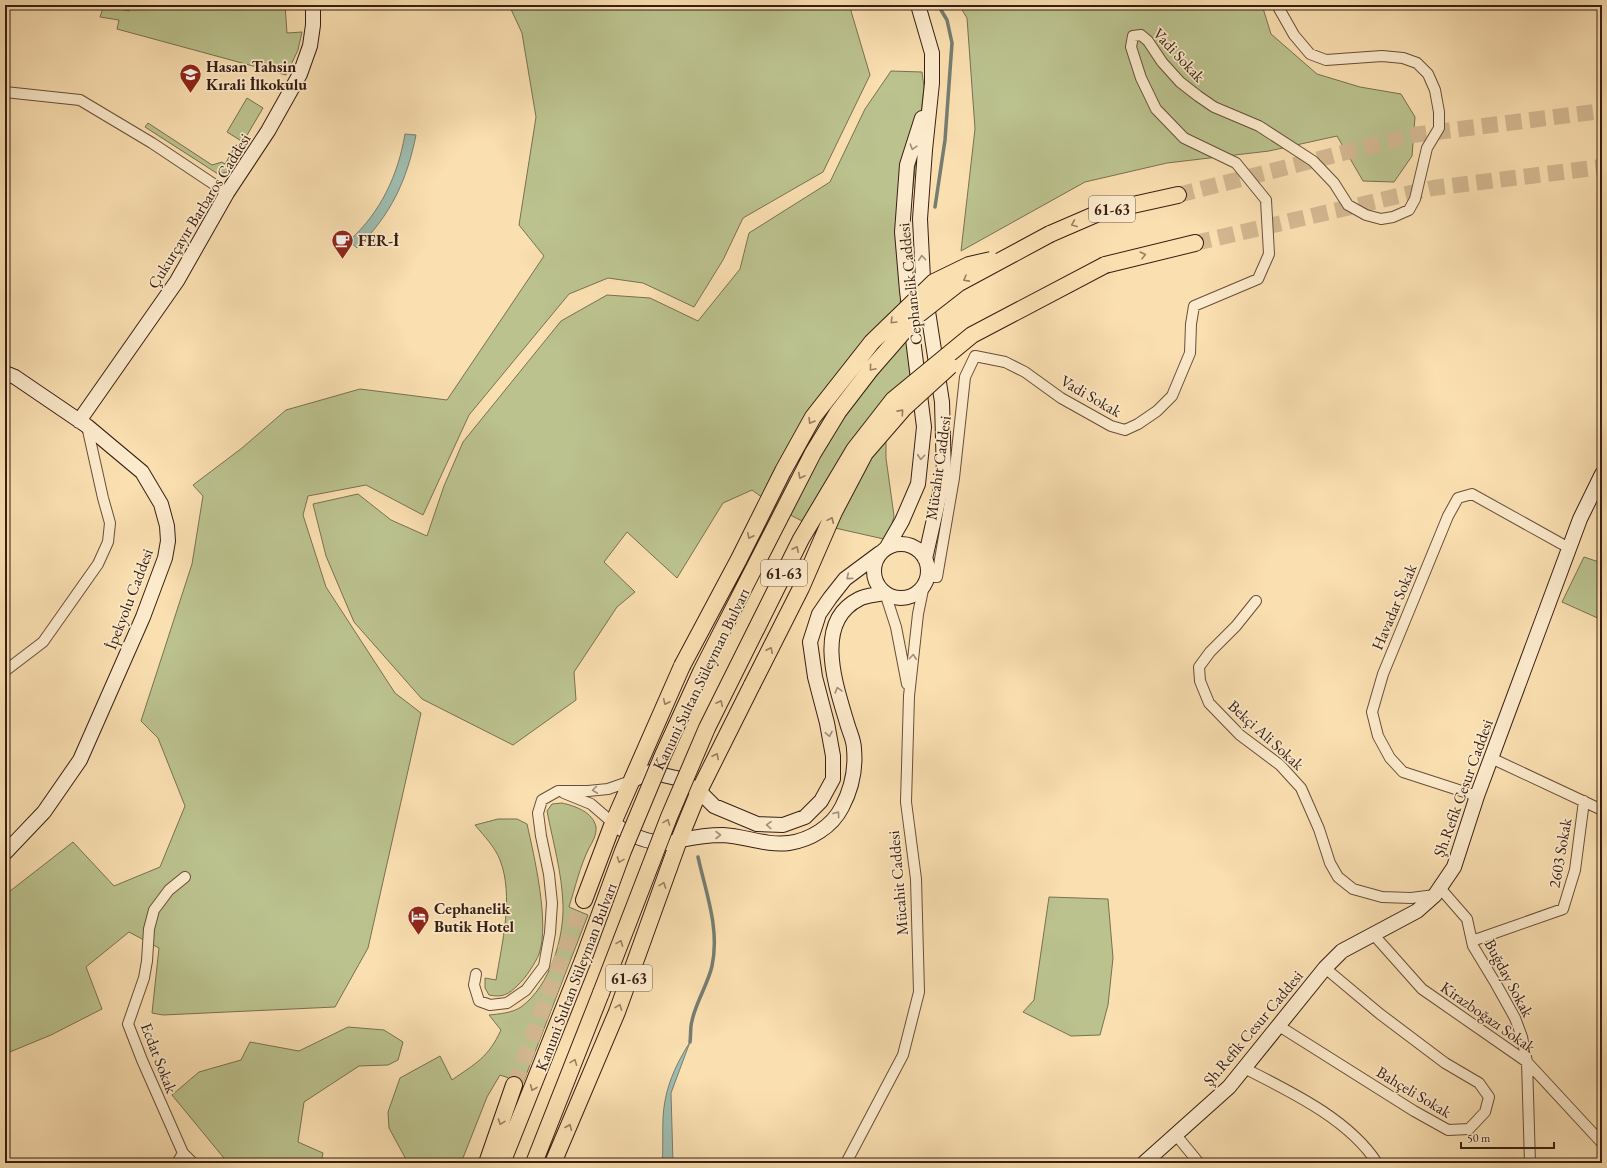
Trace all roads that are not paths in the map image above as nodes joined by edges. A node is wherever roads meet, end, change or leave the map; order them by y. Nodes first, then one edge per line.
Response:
1 (313, 5) edge
2 (918, 5) edge
3 (1277, 5) edge
4 (932, 83) junction
5 (5, 92) edge
6 (227, 193) junction
7 (1178, 195) tunnel mouth
8 (1195, 243) tunnel mouth
9 (1010, 256) junction
10 (1038, 300) junction
11 (975, 356) joint
12 (5, 373) edge
13 (83, 423) junction
14 (1602, 474) edge
15 (1569, 548) junction
16 (883, 550) junction
17 (925, 559) junction
18 (926, 581) junction
19 (885, 593) junction
20 (1256, 601) dead end
21 (5, 671) edge
22 (909, 696) junction
23 (1491, 758) junction
24 (631, 781) junction
25 (558, 791) junction
26 (699, 791) junction
27 (1477, 796) junction
28 (1584, 801) junction
29 (1602, 810) edge
30 (613, 823) junction
31 (679, 840) junction
32 (5, 853) edge
33 (185, 877) dead end
34 (1437, 892) junction
35 (584, 900) tunnel mouth
36 (1373, 934) junction
37 (1472, 941) junction
38 (1325, 968) junction
39 (476, 974) dead end
40 (1279, 1026) junction
41 (1527, 1062) junction
42 (1244, 1068) junction
43 (514, 1085) tunnel mouth
44 (1176, 1135) junction
45 (1602, 1143) edge
46 (183, 1153) junction
47 (177, 1163) edge
48 (193, 1163) edge
49 (487, 1163) edge
50 (502, 1163) edge
51 (534, 1163) edge
52 (553, 1163) edge
53 (846, 1163) edge
54 (1144, 1163) edge
55 (1199, 1163) edge
56 (1377, 1163) edge
57 (1530, 1163) edge

1 - 6 street, Çukurçayır Barbaros Caddesi
2 - 4 street, Cephanelik Caddesi
3 - 11 street, Vadi Sokak
4 -> 16 street
17 -> 4 street, Cephanelik Caddesi
5 - 6 street
6 - 13 street, Çukurçayır Barbaros Caddesi
7 -> 9 main road, Kanuni Sultan Süleyman Bulvarı / 61-63, bridge
10 -> 8 main road, Kanuni Sultan Süleyman Bulvarı / 61-63, bridge
9 -> 24 main road, 61-63, bridge
9 -> 50 main road, Kanuni Sultan Süleyman Bulvarı / 61-63, bridge
26 -> 10 main road, 61-63, bridge
51 -> 10 main road, Kanuni Sultan Süleyman Bulvarı / 61-63, bridge
11 - 18 street, Mücahit Caddesi
12 - 13 street, İpekyolu Caddesi
13 - 21 street
13 - 32 street, İpekyolu Caddesi
14 - 15 street, Şh.Refik Cesur Caddesi
15 - 23 street, Şh.Refik Cesur Caddesi
15 - 27 street, Havadar Sokak
16 - 17 street
16 - 19 street
16 -> 26 street
17 - 18 street
18 - 19 street
22 -> 18 street, Mücahit Caddesi
19 - 22 street
31 -> 19 street
20 - 34 street, Bekçi Ali Sokak
22 - 53 street, Mücahit Caddesi
23 - 27 street, Şh.Refik Cesur Caddesi
23 - 28 street
24 -> 25 street
24 - 26 street
24 - 30 main road, 61-63
25 - 30 street
25 - 39 street
26 - 31 main road, 61-63
27 - 34 street, Şh.Refik Cesur Caddesi
28 - 29 street
28 - 37 street, 2603 Sokak
30 - 31 street
30 - 35 main road, 61-63
52 -> 31 main road, 61-63
33 - 46 street, Ecdat Sokak
34 - 36 street, Şh.Refik Cesur Caddesi
34 - 37 street, Buğday Sokak
36 - 38 street, Şh.Refik Cesur Caddesi
36 - 41 street, Kirazboğazı Sokak
37 - 41 street, Buğday Sokak
38 - 40 street, Şh.Refik Cesur Caddesi
38 - 40 street, Bahçeli Sokak
40 - 42 street, Şh.Refik Cesur Caddesi
41 - 45 street, Kirazboğazı Sokak
41 - 57 street, Buğday Sokak
42 - 44 street, Şh.Refik Cesur Caddesi
42 - 56 street
43 -> 49 main road
44 - 54 street, Şh.Refik Cesur Caddesi
44 - 55 street
46 - 47 street
46 - 48 street

